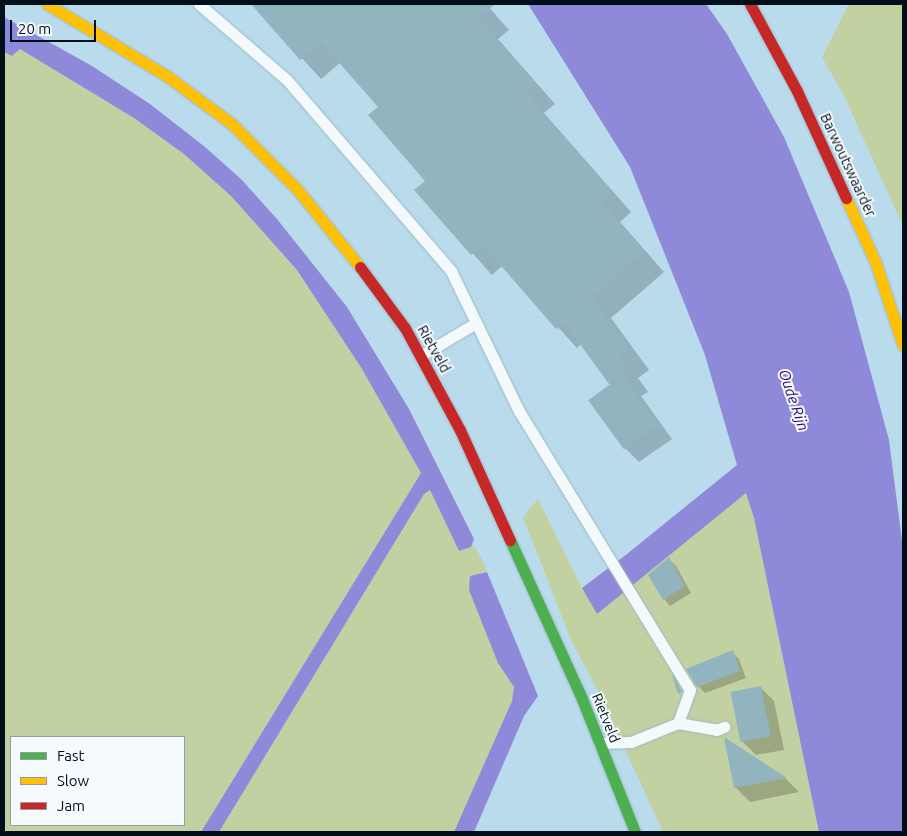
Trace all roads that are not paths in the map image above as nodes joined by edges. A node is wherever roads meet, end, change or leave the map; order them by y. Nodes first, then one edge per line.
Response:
1 (47, 4) edge
2 (199, 4) edge
3 (750, 4) edge
4 (64, 8) edge
5 (476, 323) junction
6 (903, 344) edge
7 (422, 355) junction
8 (678, 723) junction
9 (724, 727) dead end
10 (599, 743) junction
11 (635, 832) edge

1 - 4 main road, Rietveld
2 - 5 lane
3 - 6 main road, Barwoutswaarder
4 - 7 main road, Rietveld
5 - 7 lane
5 - 8 lane
7 - 10 main road, Rietveld
8 - 9 lane
8 - 10 lane
10 - 11 main road, Rietveld

